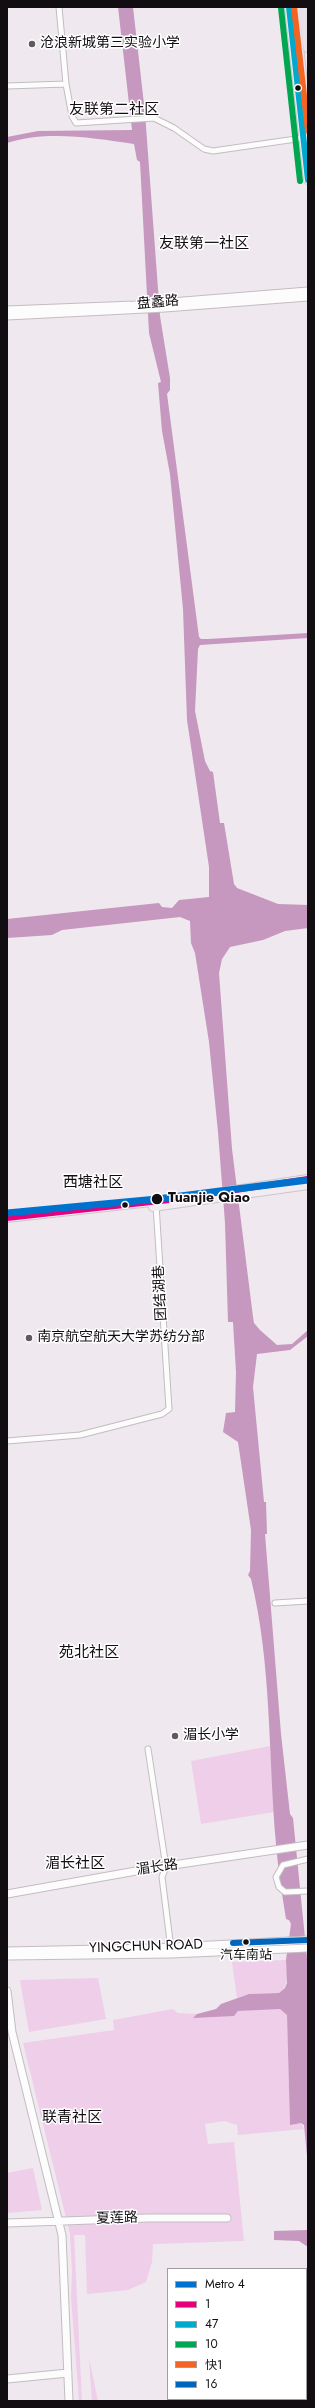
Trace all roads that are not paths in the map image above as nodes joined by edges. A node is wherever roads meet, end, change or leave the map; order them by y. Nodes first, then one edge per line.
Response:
1 (59, 7) edge
2 (289, 7) edge
3 (294, 7) edge
4 (303, 7) edge
5 (308, 48) edge
6 (66, 84) junction
7 (7, 86) edge
8 (306, 135) edge
9 (308, 180) edge
10 (308, 291) edge
11 (308, 297) edge
12 (165, 306) junction
13 (134, 308) junction
14 (7, 310) edge
15 (7, 316) edge
16 (308, 1179) edge
17 (308, 1185) edge
18 (240, 1193) junction
19 (156, 1204) junction
20 (7, 1218) edge
21 (7, 1224) edge
22 (7, 1441) edge
23 (308, 1601) edge
24 (274, 1603) dead end
25 (148, 1748) dead end
26 (308, 1845) edge
27 (308, 1859) edge
28 (166, 1867) junction
29 (308, 1891) edge
30 (7, 1894) edge
31 (308, 1944) edge
32 (285, 1945) junction
33 (171, 1946) junction
34 (7, 1951) edge
35 (171, 1954) junction
36 (7, 1956) edge
37 (7, 1991) edge
38 (227, 2218) dead end
39 (59, 2221) junction
40 (7, 2223) edge
41 (68, 2373) junction
42 (7, 2379) edge
43 (70, 2401) edge

1 - 6 street
2 - 8 main road
3 - 8 highway
4 - 5 highway
6 - 7 street
6 - 8 street
8 - 9 main road
10 - 12 main road, 盘蠡路
11 - 12 main road, 盘蠡路
12 - 13 main road, 盘蠡路
13 - 14 main road, 盘蠡路
13 - 15 main road, 盘蠡路
16 - 18 main road
17 - 18 main road
18 - 19 main road
19 - 20 main road
19 - 21 main road
19 - 22 street, 团结湖巷
23 - 24 street
25 - 28 street
26 - 28 main road, 湄长路
27 - 29 street
28 - 30 main road, 湄长路
28 - 33 street
31 - 32 main road, YINGCHUN ROAD
32 - 33 main road, YINGCHUN ROAD
32 - 35 main road, YINGCHUN ROAD
33 - 34 main road, YINGCHUN ROAD
33 - 35 street
35 - 36 main road, YINGCHUN ROAD
37 - 39 main road
38 - 39 main road, 夏莲路
39 - 40 main road, 夏莲路
39 - 41 main road
41 - 42 main road
41 - 43 main road

